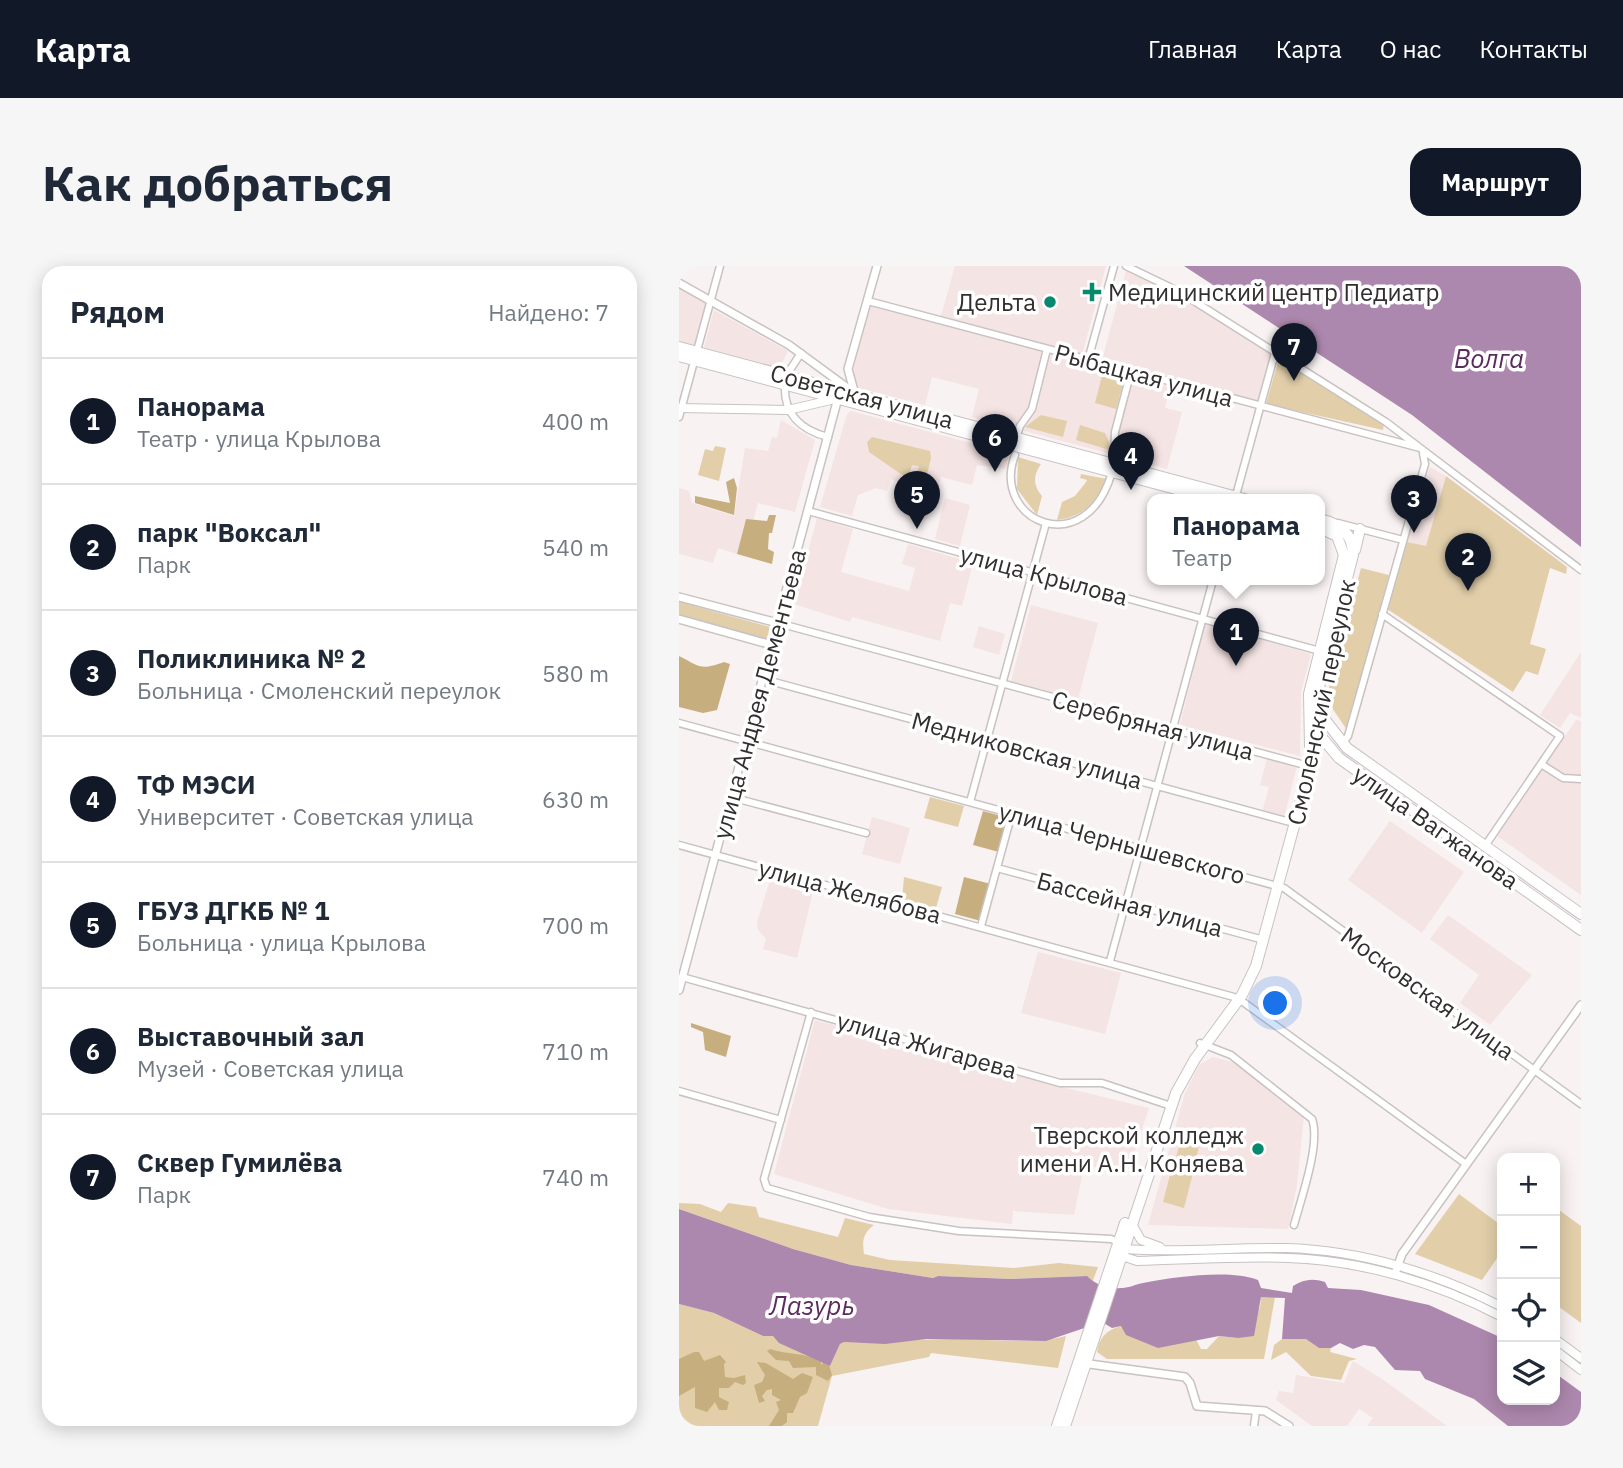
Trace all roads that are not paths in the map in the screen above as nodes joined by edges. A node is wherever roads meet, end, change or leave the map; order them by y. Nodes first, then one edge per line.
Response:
1 (720, 266) edge
2 (877, 266) edge
3 (1114, 266) edge
4 (1126, 266) edge
5 (679, 283) edge
6 (711, 300) junction
7 (868, 301) junction
8 (679, 347) edge
9 (1047, 349) junction
10 (801, 353) junction
11 (1275, 353) junction
12 (679, 356) edge
13 (696, 356) junction
14 (1088, 360) junction
15 (849, 367) junction
16 (1131, 371) junction
17 (830, 374) junction
18 (785, 380) junction
19 (833, 388) junction
20 (818, 393) junction
21 (856, 395) junction
22 (838, 398) junction
23 (1261, 406) junction
24 (789, 410) junction
25 (680, 411) edge
26 (828, 437) junction
27 (1017, 446) junction
28 (1420, 449) junction
29 (1113, 468) junction
30 (1198, 494) edge
31 (1220, 494) edge
32 (1237, 494) edge
33 (808, 511) junction
34 (1046, 523) junction
35 (1327, 527) edge
36 (1360, 528) junction
37 (1403, 540) junction
38 (1353, 558) junction
39 (1581, 570) edge
40 (1032, 572) junction
41 (1212, 585) edge
42 (679, 597) edge
43 (1382, 614) junction
44 (679, 619) edge
45 (1203, 619) junction
46 (778, 623) junction
47 (772, 645) junction
48 (1319, 650) junction
49 (763, 679) junction
50 (1002, 684) junction
51 (1314, 710) junction
52 (679, 723) edge
53 (1173, 730) junction
54 (986, 740) junction
55 (746, 741) junction
56 (1320, 741) junction
57 (1344, 746) junction
58 (1333, 753) junction
59 (1308, 760) junction
60 (1541, 764) junction
61 (1581, 779) edge
62 (1158, 786) junction
63 (731, 797) junction
64 (969, 802) junction
65 (1012, 813) junction
66 (1290, 822) junction
67 (866, 833) dead end
68 (679, 845) edge
69 (1485, 846) junction
70 (1141, 848) junction
71 (715, 855) junction
72 (997, 868) junction
73 (1276, 885) junction
74 (1126, 903) junction
75 (1581, 914) edge
76 (981, 926) junction
77 (1581, 930) edge
78 (1262, 940) junction
79 (1110, 961) junction
80 (682, 972) edge
81 (679, 990) edge
82 (1237, 998) junction
83 (1581, 1004) edge
84 (811, 1012) junction
85 (1202, 1044) junction
86 (1534, 1070) junction
87 (679, 1091) edge
88 (1581, 1104) edge
89 (1169, 1105) junction
90 (781, 1120) junction
91 (1466, 1164) junction
92 (1132, 1224) junction
93 (1294, 1225) dead end
94 (1165, 1249) junction
95 (1120, 1251) junction
96 (1164, 1261) junction
97 (1396, 1270) junction
98 (1497, 1305) edge
99 (1497, 1315) edge
100 (1559, 1342) edge
101 (1560, 1354) edge
102 (1581, 1358) edge
103 (1083, 1363) junction
104 (1581, 1370) edge
105 (1256, 1410) junction
106 (1057, 1426) edge
107 (1065, 1426) edge
108 (1254, 1426) edge
109 (1289, 1426) edge

1 - 6 street
2 - 7 street
3 - 14 street
4 - 11 street
5 - 6 street
6 - 10 street
6 - 13 street
7 - 9 street, Рыбацкая улица
7 - 15 street
8 - 13 main road, Советская улица
9 - 14 street, Рыбацкая улица
9 - 27 street
10 - 17 street
10 - 18 street
11 - 23 street
11 - 28 street
12 - 13 main road, Советская улица
13 - 18 main road, Советская улица
13 - 25 street
14 - 16 street, Рыбацкая улица
15 - 17 street
15 - 21 street
16 - 23 street, Рыбацкая улица
16 - 29 street
17 - 21 street
18 - 19 main road, Советская улица
18 - 20 main road, Советская улица
18 - 24 street
19 - 20 main road
19 - 21 main road, Советская улица
20 - 22 main road, Советская улица
20 - 24 main road
21 - 27 main road, Советская улица
22 - 24 main road
22 - 26 street, улица Андрея Дементьева
22 - 27 main road, Советская улица
23 - 28 street, Рыбацкая улица
23 - 32 street
24 - 25 main road
24 - 26 street
26 - 33 street, улица Андрея Дементьева
27 - 29 main road, Советская улица
27 - 29 main road, Советская улица
27 - 34 street
28 - 37 street, Смоленский переулок
28 - 39 street
29 - 30 main road, Советская улица
29 - 31 main road, Советская улица
29 - 34 street
33 - 40 street, улица Крылова
33 - 46 street, улица Андрея Дементьева
34 - 40 street
35 - 36 street
35 - 38 main road, Смоленский переулок
35 - 48 main road, Смоленский переулок
36 - 37 street
36 - 38 main road
37 - 43 street, Смоленский переулок
38 - 51 main road, Смоленский переулок
40 - 45 street, улица Крылова
40 - 50 street
41 - 45 street
42 - 46 street
43 - 57 street, Смоленский переулок
43 - 60 street
44 - 47 street
45 - 48 street, улица Крылова
45 - 53 street
46 - 47 street, улица Андрея Дементьева
46 - 50 street, Серебряная улица
47 - 49 street, улица Андрея Дементьева
48 - 51 main road, Смоленский переулок
49 - 54 street, Медниковская улица
49 - 55 street, улица Андрея Дементьева
50 - 53 street, Серебряная улица
50 - 54 street
51 - 56 main road, улица Вагжанова
51 - 57 main road, улица Вагжанова
51 - 59 main road, Смоленский переулок
52 - 55 street, улица Чернышевского
53 - 59 street, Серебряная улица
53 - 62 street
54 - 62 street, Медниковская улица
54 - 64 street
55 - 63 street, улица Андрея Дементьева
55 - 64 street, улица Чернышевского
56 - 57 main road
56 - 58 main road, улица Вагжанова
56 - 59 main road, Смоленский переулок
57 - 69 main road, улица Вагжанова
58 - 59 main road
58 - 77 main road, улица Вагжанова
59 - 66 main road, Смоленский переулок
59 - 73 main road, Смоленский переулок
60 - 61 street
60 - 69 street
62 - 66 street, Медниковская улица
62 - 70 street
63 - 67 street
63 - 71 street, улица Андрея Дементьева
64 - 65 street, улица Чернышевского
65 - 70 street, улица Чернышевского
65 - 72 street
66 - 73 main road, Смоленский переулок
68 - 71 street, улица Желябова
69 - 75 main road, улица Вагжанова
70 - 73 street, улица Чернышевского
70 - 74 street
71 - 76 street, улица Желябова
71 - 80 street, улица Андрея Дементьева
72 - 74 street, Бассейная улица
72 - 76 street
73 - 78 main road, Смоленский переулок
73 - 86 street, Московская улица
74 - 78 street, Бассейная улица
74 - 79 street
76 - 79 street, улица Желябова
78 - 82 main road, Смоленский переулок
79 - 82 street, улица Желябова
80 - 81 street, улица Андрея Дементьева
80 - 84 street, улица Жигарева
82 - 85 main road, Смоленский переулок
82 - 91 street, улица Желябова
83 - 86 street
84 - 89 street, улица Жигарева
84 - 90 street
85 - 89 main road, Смоленский переулок
85 - 93 street
86 - 88 street, Московская улица
86 - 91 street
87 - 90 street
89 - 92 main road, Смоленский переулок
89 - 95 main road, Смоленский переулок
90 - 95 street
91 - 97 street
92 - 94 main road
92 - 95 main road, Смоленский переулок
94 - 95 main road
94 - 96 main road
94 - 97 main road
95 - 96 main road
95 - 103 main road, Смоленский переулок
96 - 97 main road
97 - 98 main road
97 - 99 main road
100 - 102 main road
101 - 104 main road
103 - 105 street
103 - 106 main road
103 - 107 main road
105 - 108 street
105 - 109 street

